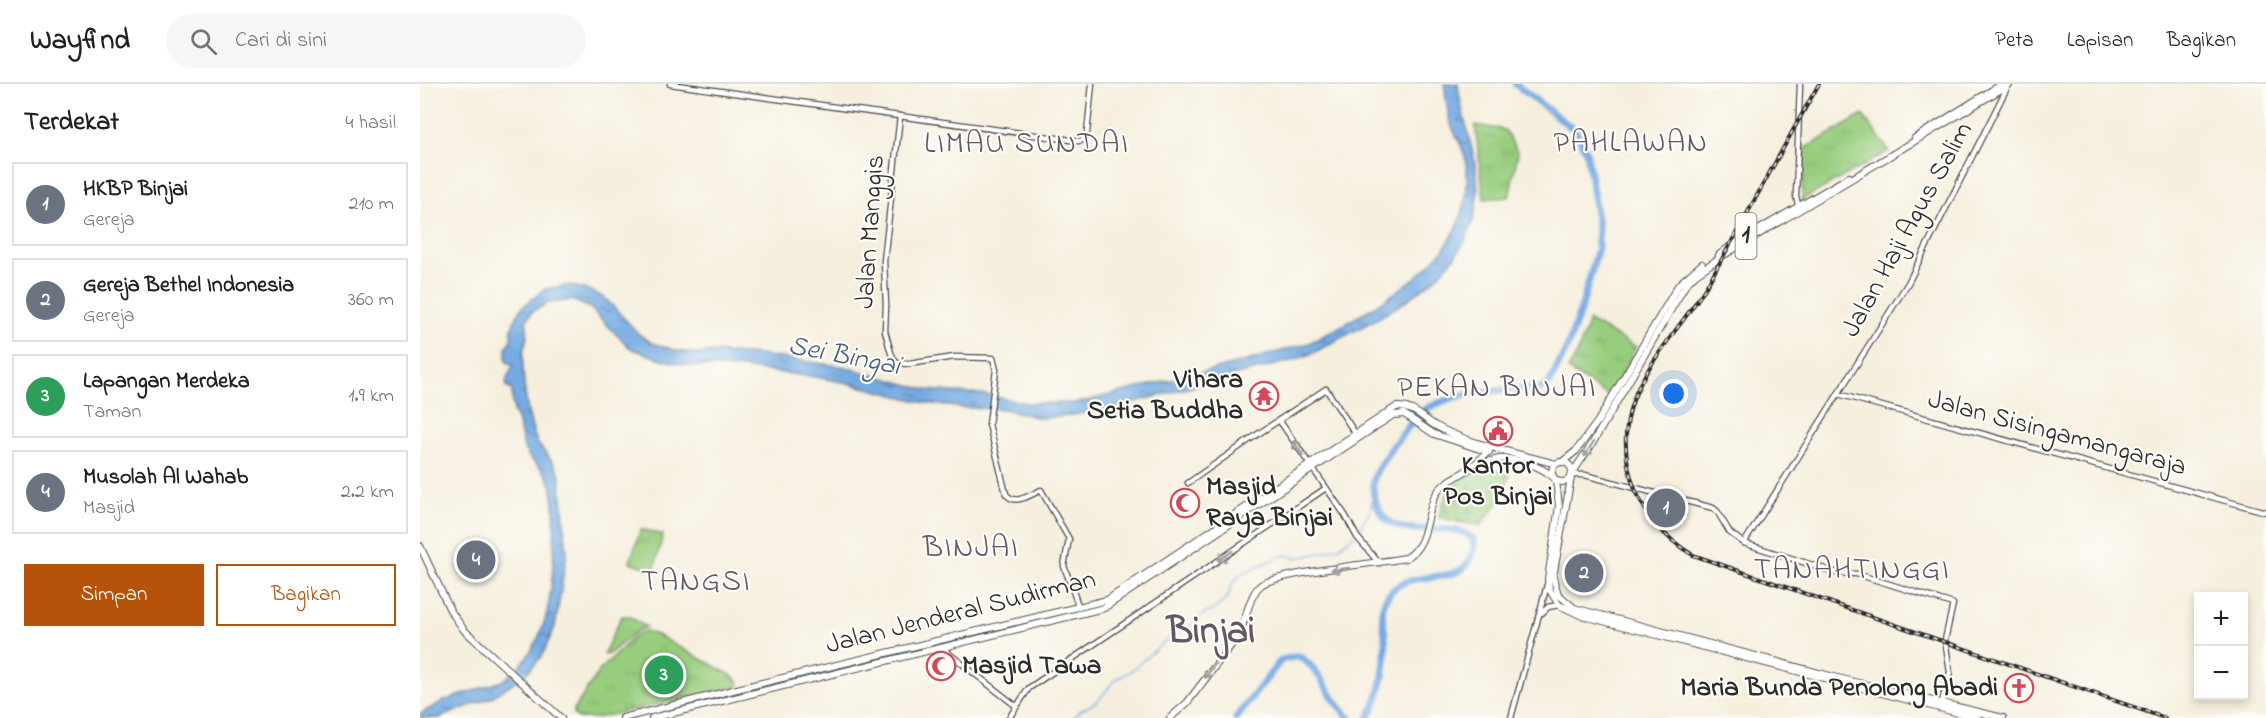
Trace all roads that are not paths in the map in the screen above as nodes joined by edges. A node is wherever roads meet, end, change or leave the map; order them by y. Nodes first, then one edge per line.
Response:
1 (670, 84) edge
2 (1092, 84) edge
3 (1800, 84) edge
4 (2007, 84) edge
5 (900, 116) junction
6 (1799, 209) junction
7 (1838, 394) junction
8 (1279, 420) junction
9 (1601, 423) junction
10 (1433, 424) junction
11 (1373, 425) junction
12 (1428, 430) junction
13 (1355, 433) junction
14 (1466, 442) junction
15 (1491, 449) junction
16 (1326, 456) junction
17 (1519, 458) junction
18 (1559, 463) junction
19 (1311, 466) junction
20 (1468, 469) junction
21 (1572, 475) junction
22 (1555, 479) junction
23 (1188, 483) dead end
24 (1326, 488) junction
25 (2266, 512) edge
26 (1744, 543) junction
27 (1555, 544) junction
28 (420, 546) edge
29 (1170, 562) junction
30 (1379, 563) junction
31 (1548, 579) junction
32 (1559, 605) junction
33 (1079, 608) junction
34 (1540, 615) junction
35 (1041, 617) junction
36 (1049, 621) junction
37 (1627, 625) junction
38 (1009, 628) junction
39 (964, 639) junction
40 (947, 646) junction
41 (872, 661) junction
42 (707, 696) junction
43 (709, 705) junction
44 (1941, 705) junction
45 (1016, 706) junction
46 (561, 718) edge
47 (623, 718) edge
48 (652, 718) edge
49 (1009, 718) edge
50 (1170, 718) edge
51 (1511, 718) edge
52 (1978, 718) edge
53 (2003, 718) edge

1 - 5 street
2 - 5 street
3 - 6 street
4 - 6 main road, 1
4 - 7 street, Jalan Haji Agus Salim
5 - 33 street, Jalan Manggis
6 - 9 main road, 1
7 - 25 street, Jalan Sisingamangaraja
7 - 26 street, Jalan Haji Agus Salim
8 - 13 street
19 -> 8 street
8 - 23 street
9 - 18 main road, 1
9 -> 21 main road, 1
10 - 11 main road, Jalan Jenderal Sudirman
10 - 12 main road
10 - 14 main road, Jalan Jenderal Sudirman
11 - 12 main road, Jalan Jenderal Sudirman
11 - 13 main road, Jalan Jenderal Sudirman
11 - 16 main road, Jalan Jenderal Sudirman
12 - 14 main road, Jalan Jenderal Sudirman
13 - 16 main road, Jalan Jenderal Sudirman
14 - 15 main road
15 - 17 main road
15 - 20 main road
16 - 19 main road, Jalan Jenderal Sudirman
17 - 18 main road
17 - 20 main road
17 - 22 main road
18 - 21 main road
18 - 22 main road, 1
19 - 24 street
19 - 29 main road, Jalan Jenderal Sudirman
20 - 30 main road
21 - 22 main road
21 - 26 street
21 - 27 main road, 1
22 - 27 main road, 1
24 - 30 street
24 -> 45 street
26 - 44 street
27 - 31 main road, 1
27 - 37 main road, 1
28 - 46 main road
29 - 33 main road, Jalan Jenderal Sudirman
29 - 36 main road, Jalan Jenderal Sudirman
30 -> 50 main road
31 - 32 main road, 1
31 - 34 street
32 - 34 street
32 - 37 main road, 1
33 - 35 main road, Jalan Jenderal Sudirman
34 - 51 street
35 - 36 main road
35 - 38 main road, Jalan Jenderal Sudirman
36 - 38 main road, Jalan Jenderal Sudirman
37 - 44 main road, 1
38 - 39 main road, Jalan Jenderal Sudirman
39 - 40 main road, Jalan Jenderal Sudirman
39 - 41 main road, Jalan Jenderal Sudirman
40 - 41 main road, Jalan Jenderal Sudirman
40 - 45 street
41 - 42 main road, Jalan Jenderal Sudirman
41 - 43 main road, Jalan Jenderal Sudirman
42 - 43 main road
42 - 47 main road, Jalan Jenderal Sudirman
43 - 48 main road, Jalan Jenderal Sudirman
44 - 52 main road, 1
44 - 53 main road, 1
45 - 49 street

